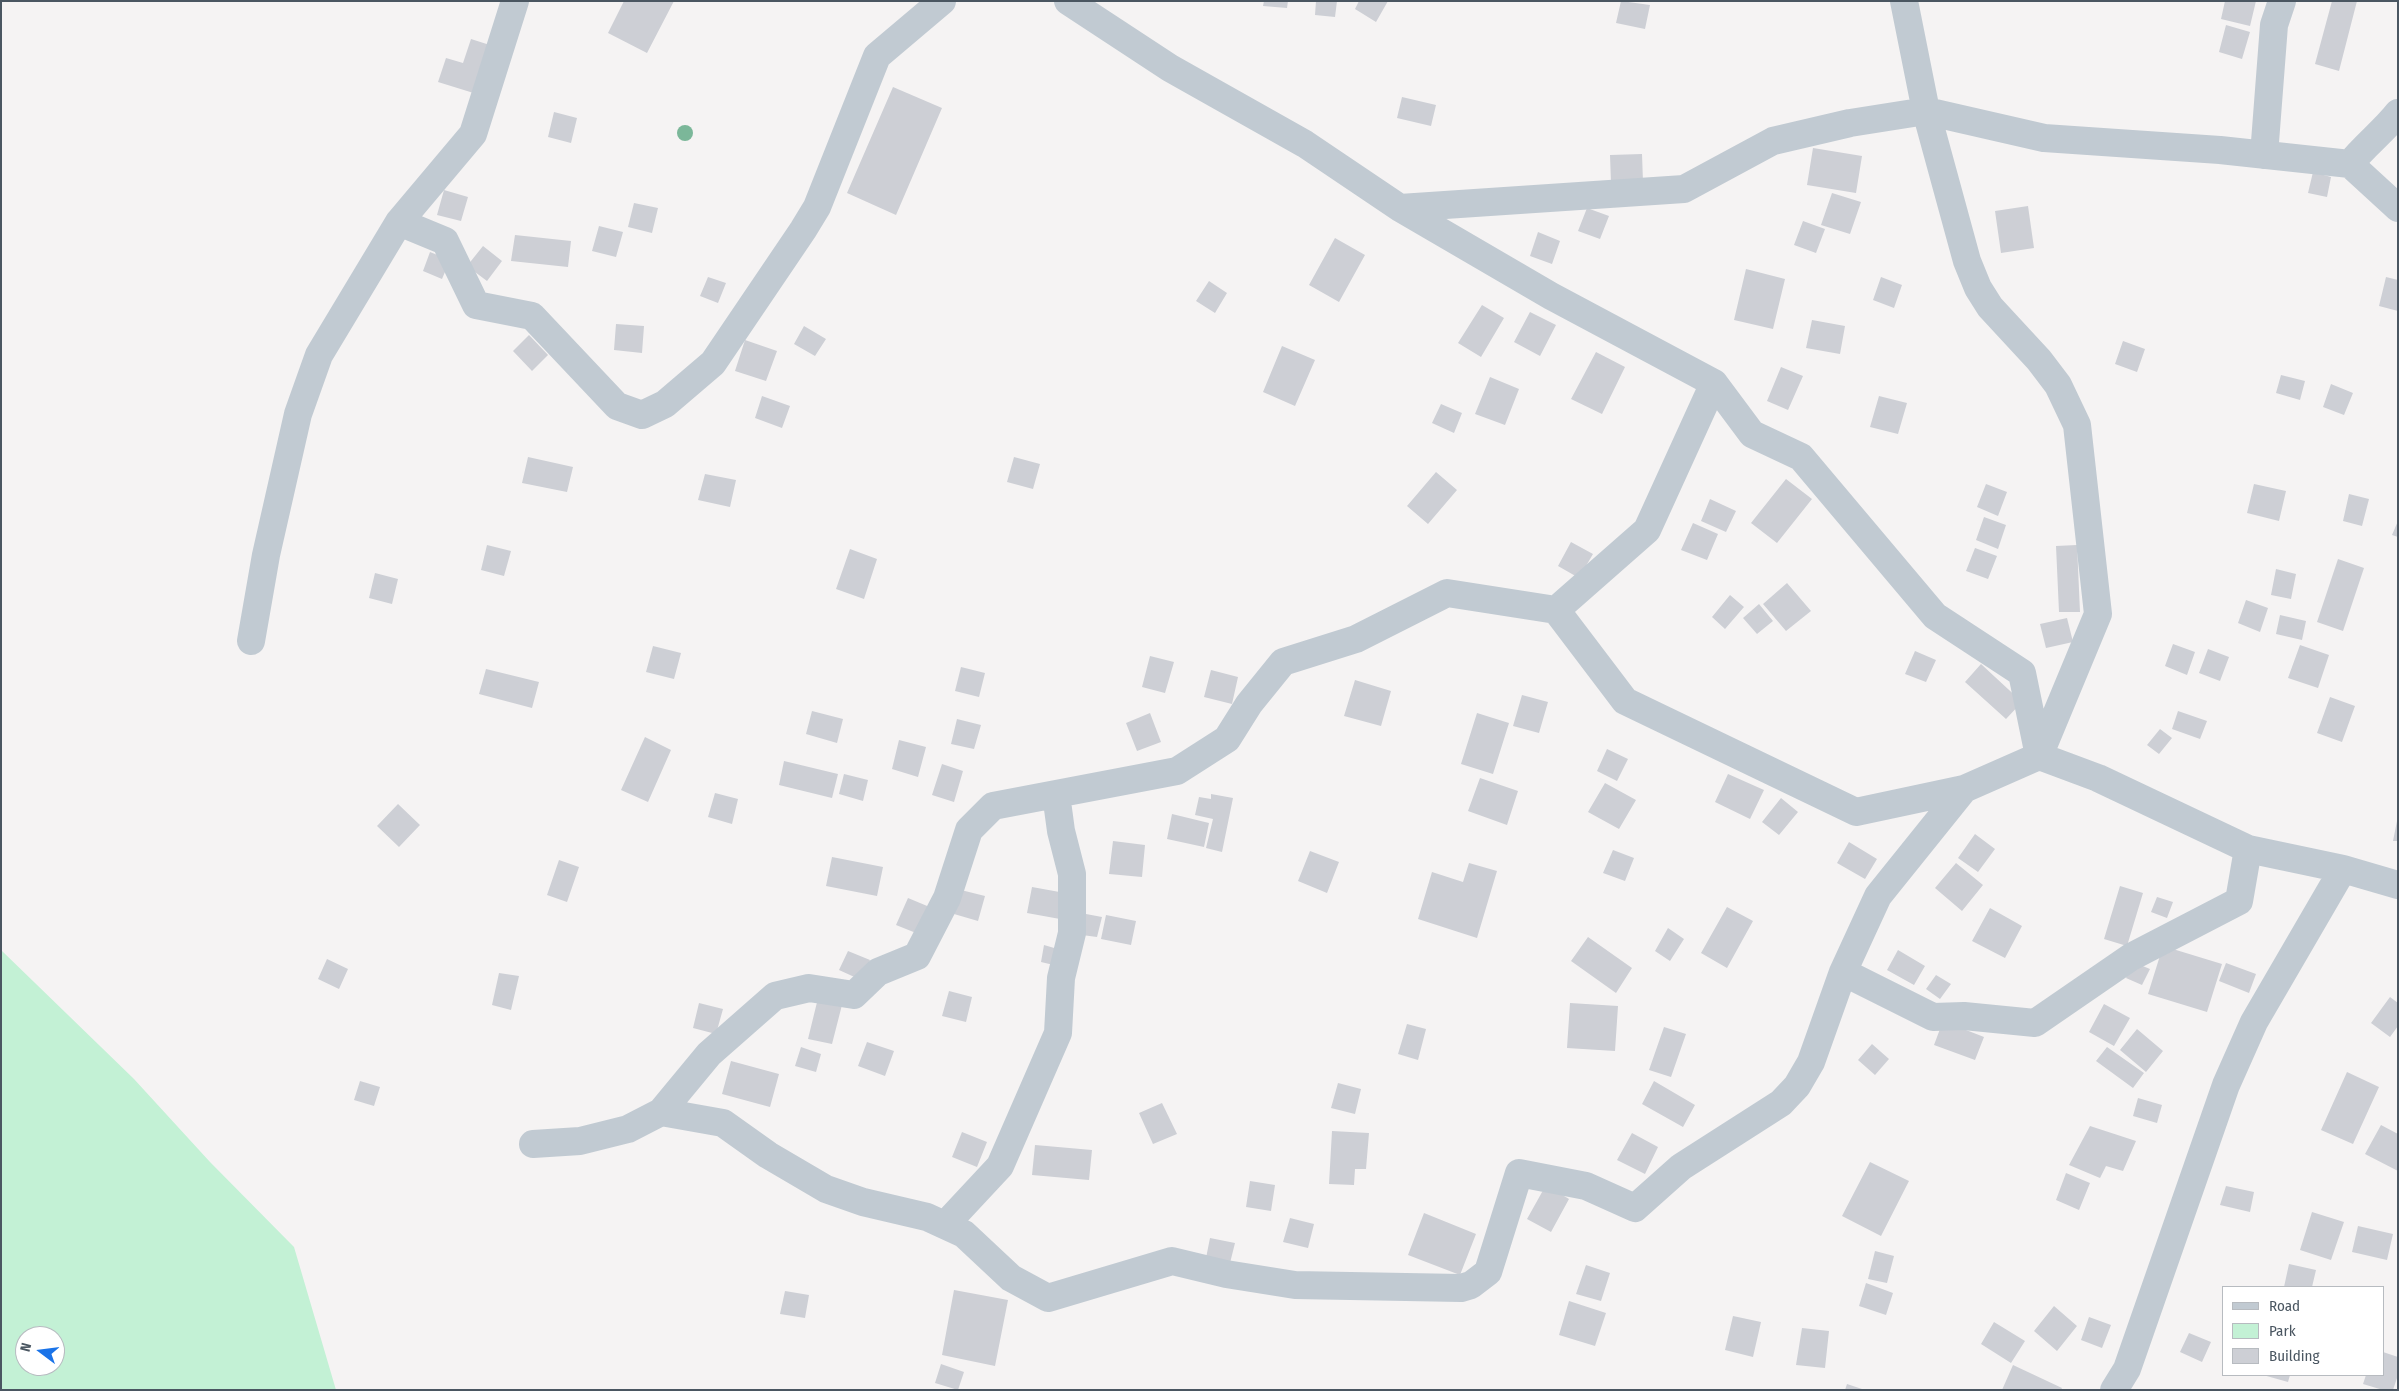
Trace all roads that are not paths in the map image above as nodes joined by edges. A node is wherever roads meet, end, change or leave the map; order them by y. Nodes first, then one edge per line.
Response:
1 (515, 1) edge
2 (942, 1) edge
3 (1068, 1) edge
4 (1904, 1) edge
5 (2282, 1) edge
6 (1926, 111) junction
7 (2398, 113) edge
8 (2264, 155) junction
9 (2350, 164) junction
10 (1400, 208) junction
11 (2398, 208) edge
12 (399, 222) junction
13 (1714, 383) junction
14 (1556, 610) junction
15 (251, 641) dead end
16 (2039, 756) junction
17 (1964, 789) junction
18 (1056, 794) junction
19 (2248, 849) junction
20 (2343, 869) junction
21 (2398, 885) edge
22 (1843, 972) junction
23 (661, 1112) junction
24 (532, 1144) dead end
25 (944, 1225) junction
26 (2114, 1390) edge

1 - 12 street
2 - 12 street
3 - 10 street
4 - 6 street
5 - 8 street
6 - 8 street
6 - 10 street
6 - 16 street
7 - 9 street
8 - 9 street
9 - 11 street
10 - 13 street
12 - 15 street
13 - 14 street
13 - 16 street
14 - 17 street
14 - 18 street
16 - 17 street
16 - 19 street
17 - 22 street
18 - 23 street
18 - 25 street
19 - 20 street
19 - 22 street
20 - 21 street
20 - 26 street
22 - 25 street
23 - 24 street
23 - 25 street

